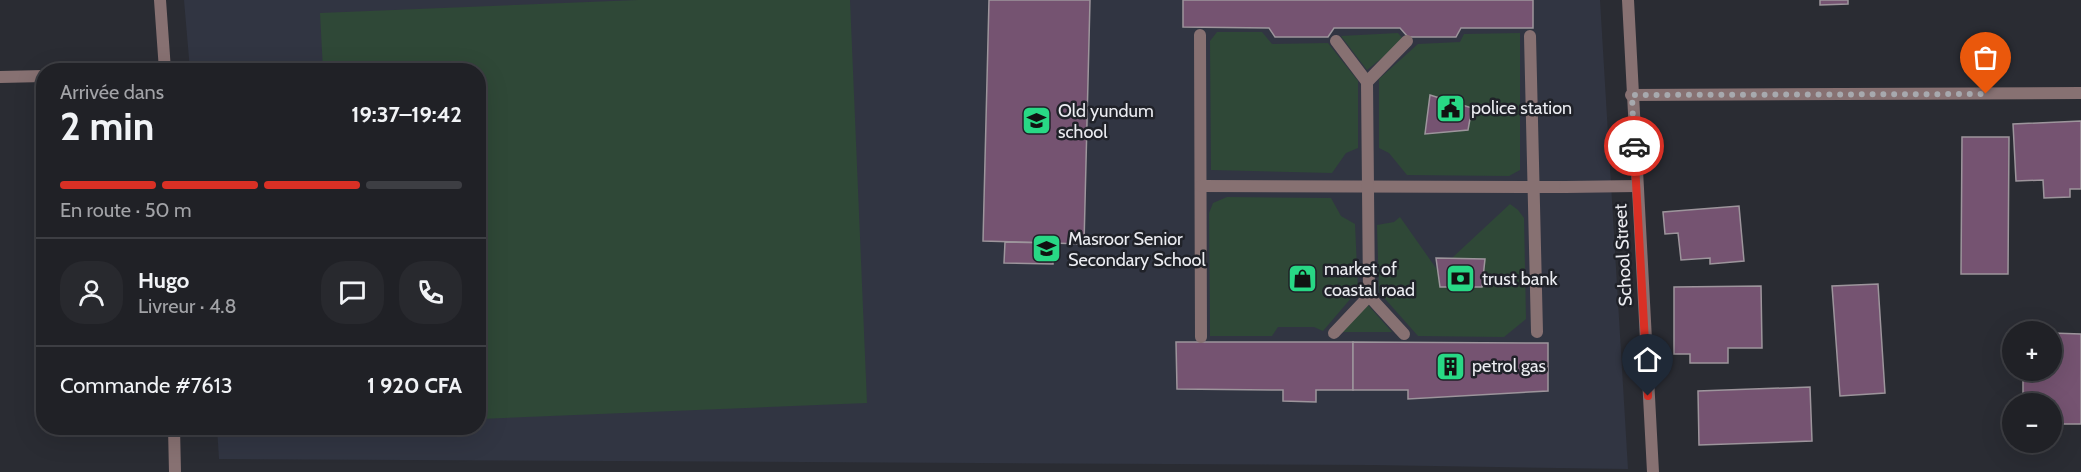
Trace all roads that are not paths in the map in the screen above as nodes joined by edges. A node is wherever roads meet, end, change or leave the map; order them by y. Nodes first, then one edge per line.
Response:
1 (160, 0) edge
2 (1628, 0) edge
3 (1200, 35) dead end
4 (1530, 36) dead end
5 (1336, 41) dead end
6 (1407, 41) dead end
7 (164, 63) edge
8 (36, 76) edge
9 (0, 77) edge
10 (1367, 82) junction
11 (2081, 93) edge
12 (1632, 95) junction
13 (1201, 186) junction
14 (1368, 186) junction
15 (1637, 186) junction
16 (1534, 187) junction
17 (1369, 296) junction
18 (1537, 332) dead end
19 (1334, 333) dead end
20 (1404, 334) dead end
21 (1201, 337) dead end
22 (174, 435) edge
23 (176, 472) edge
24 (1653, 472) edge

1 - 7 street
2 - 12 street, School Street
3 - 13 street
4 - 16 street
5 - 10 street
6 - 10 street
8 - 9 street
10 - 14 street
11 - 12 street
12 - 15 street, School Street
13 - 14 street
13 - 21 street
14 - 16 street
14 - 17 street
15 - 16 street
15 - 24 street, School Street
16 - 18 street
17 - 19 street
17 - 20 street
22 - 23 street

